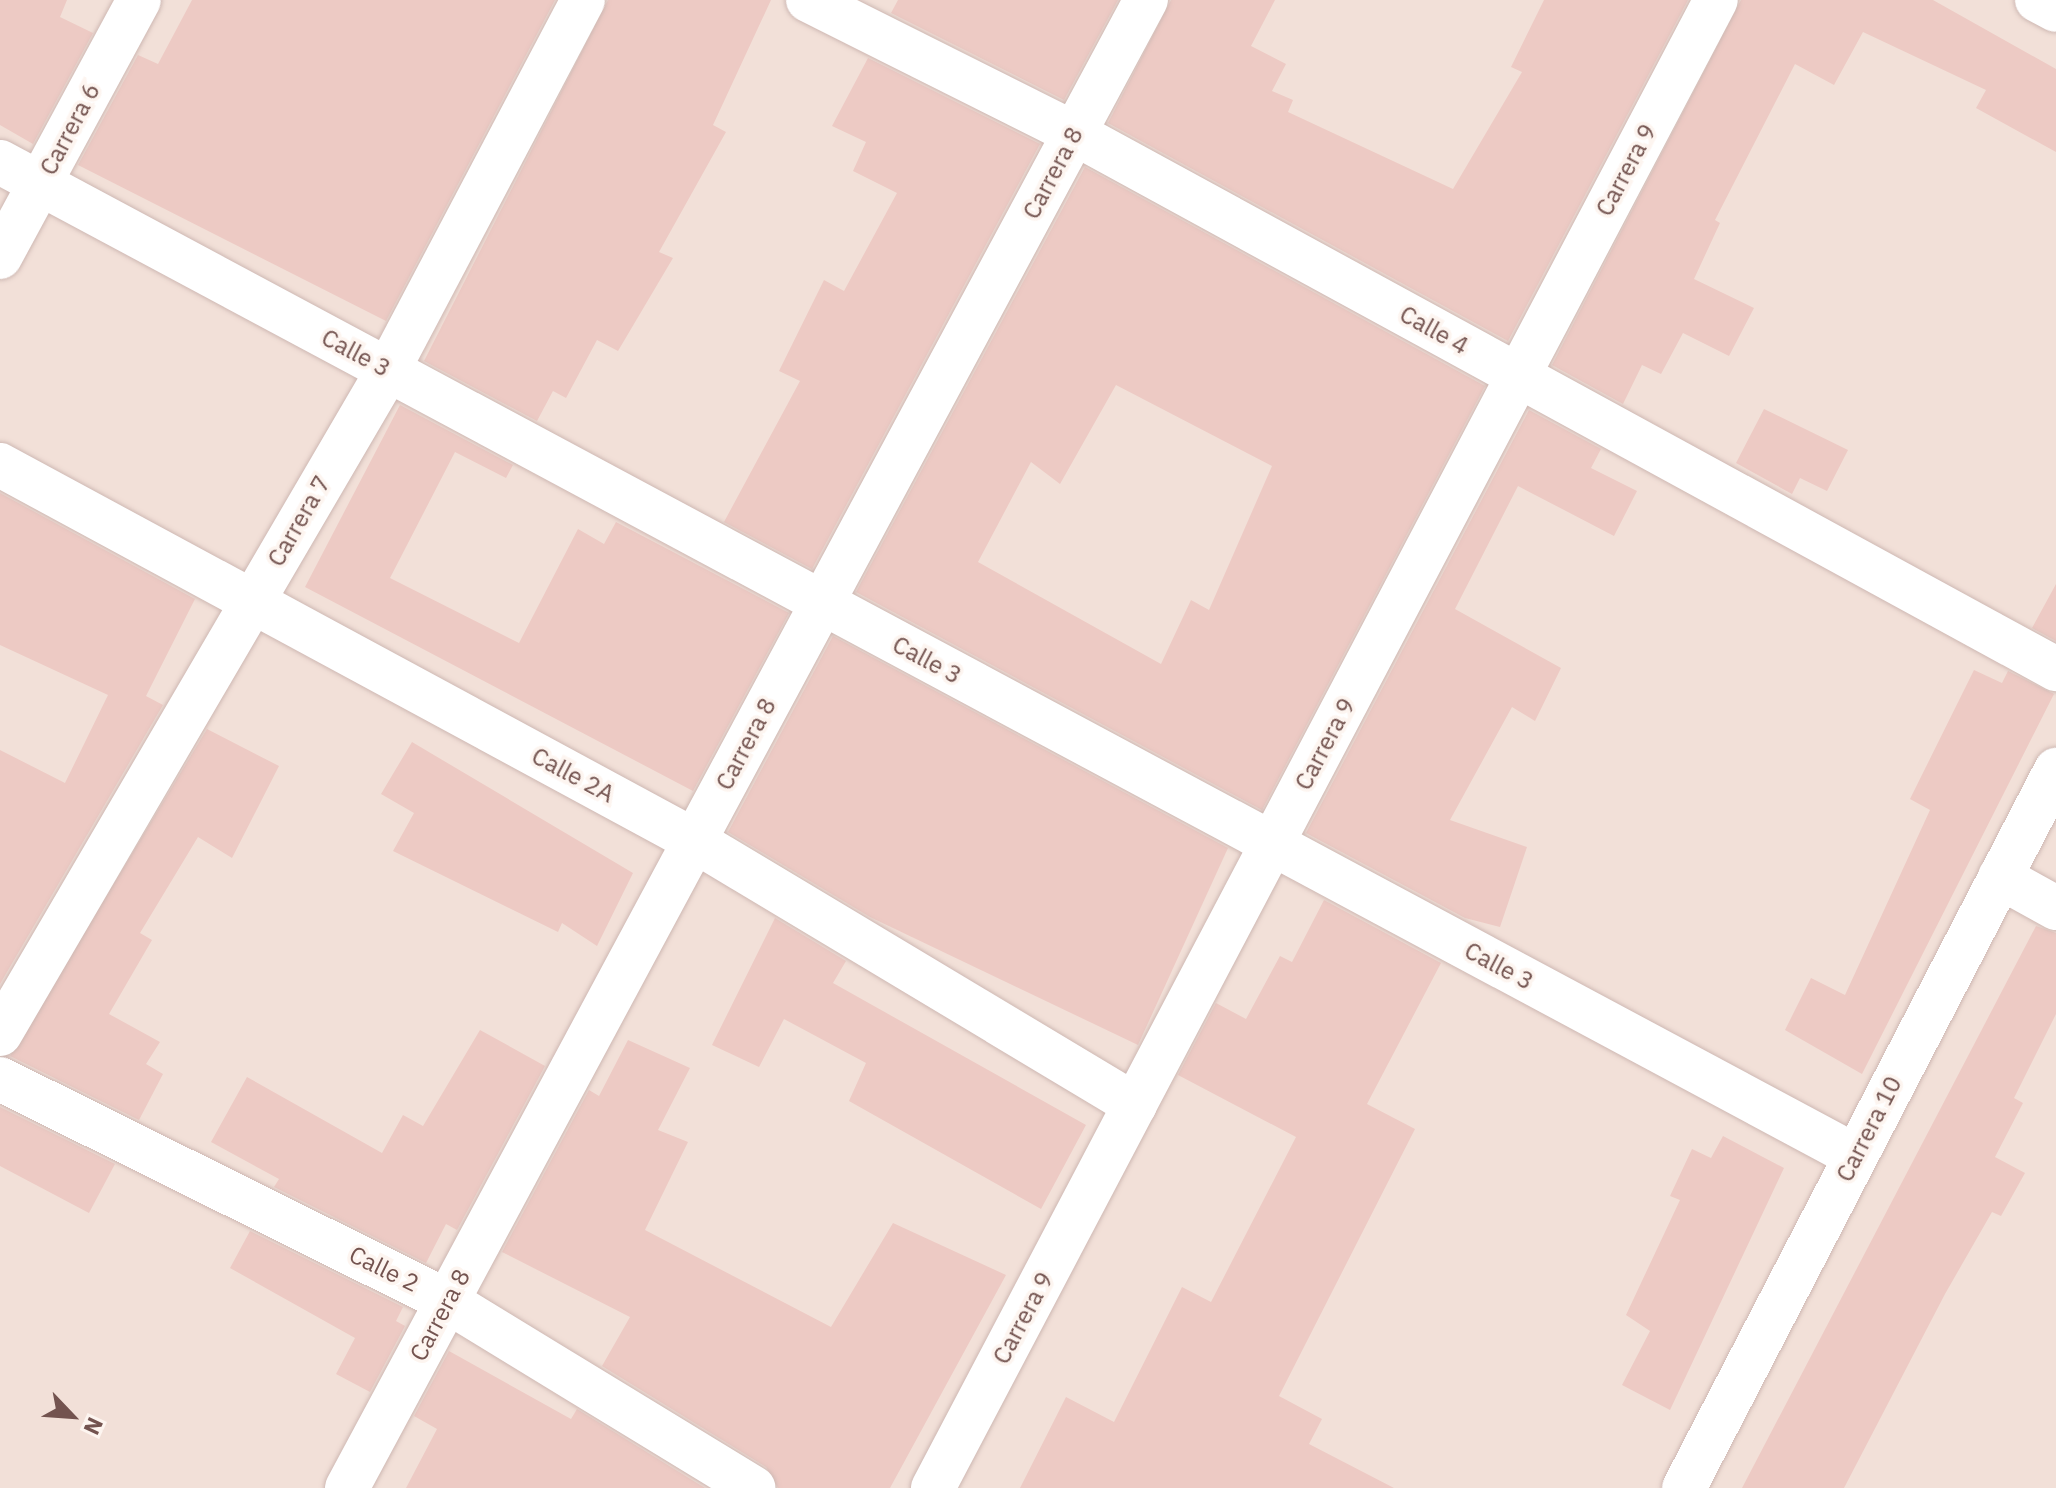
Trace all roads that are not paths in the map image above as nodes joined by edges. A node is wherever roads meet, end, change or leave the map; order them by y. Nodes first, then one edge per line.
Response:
1 (139, 0) edge
2 (583, 0) edge
3 (808, 0) edge
4 (1146, 0) edge
5 (1716, 0) edge
6 (2037, 0) edge
7 (2056, 10) edge
8 (1074, 133) junction
9 (0, 162) edge
10 (40, 184) junction
11 (0, 257) edge
12 (388, 370) junction
13 (1518, 376) junction
14 (0, 465) edge
15 (251, 602) junction
16 (822, 603) junction
17 (2056, 669) edge
18 (2056, 770) edge
19 (695, 841) junction
20 (1272, 845) junction
21 (2000, 877) junction
22 (2056, 908) edge
23 (0, 1034) edge
24 (0, 1079) edge
25 (1135, 1105) junction
26 (1855, 1156) junction
27 (447, 1301) junction
28 (347, 1488) edge
29 (753, 1488) edge
30 (933, 1488) edge
31 (1684, 1488) edge

1 - 10 street, Carrera 6
2 - 12 street, Carrera 7
3 - 8 street, Calle 4
4 - 8 street, Carrera 8
5 - 13 street, Carrera 9
6 - 7 street
8 - 13 street, Calle 4
8 - 16 street, Carrera 8
9 - 10 street, Calle 3
10 - 11 street, Carrera 6
10 - 12 street, Calle 3
12 - 15 street, Carrera 7
12 - 16 street, Calle 3
13 - 17 street, Calle 4
13 - 20 street, Carrera 9
14 - 15 street, Calle 2A
15 - 19 street, Calle 2A
15 - 23 street, Carrera 7
16 - 19 street, Carrera 8
16 - 20 street, Calle 3
18 - 21 street, Carrera 10
19 - 25 street, Calle 2A
19 - 27 street, Carrera 8
20 - 25 street, Carrera 9
20 - 26 street, Calle 3
21 - 22 street
21 - 26 street, Carrera 10
24 - 27 street, Calle 2
25 - 30 street, Carrera 9
26 - 31 street, Carrera 10
27 - 28 street, Carrera 8
27 - 29 street, Calle 2

